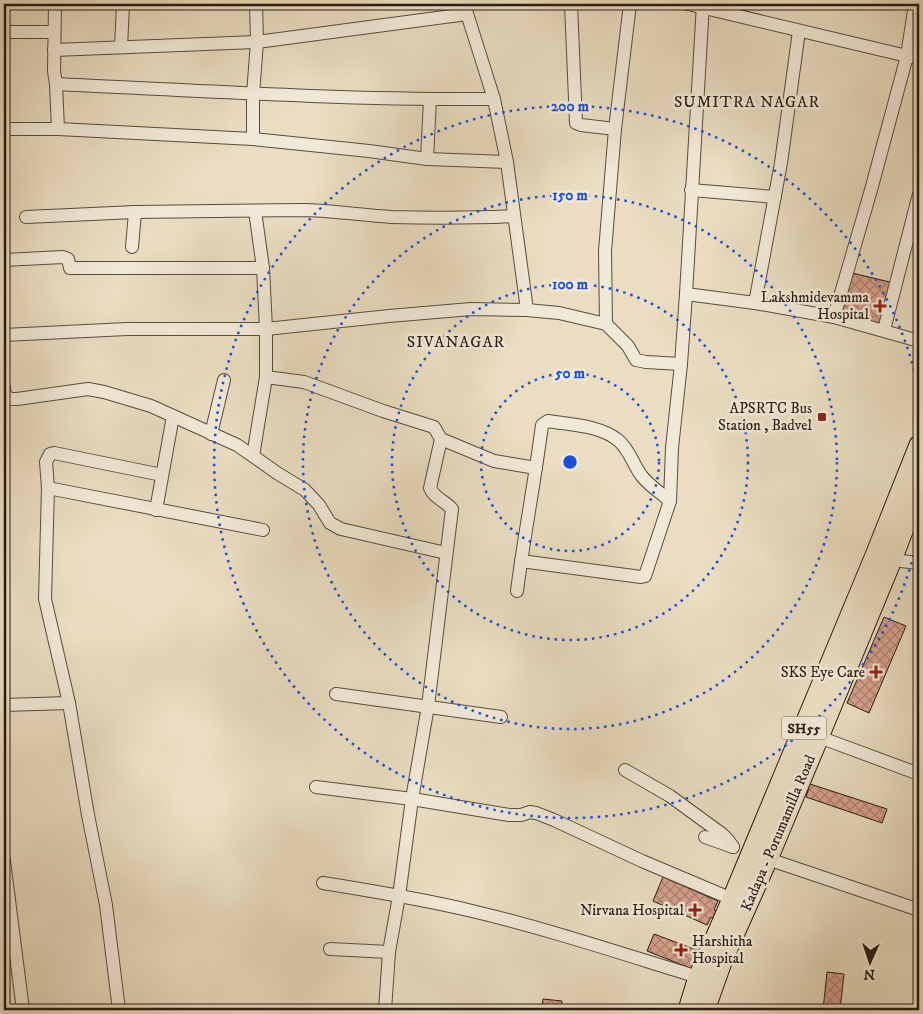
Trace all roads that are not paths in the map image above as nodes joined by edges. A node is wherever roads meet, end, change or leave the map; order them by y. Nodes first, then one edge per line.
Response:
1 (55, 4) edge
2 (122, 4) edge
3 (256, 4) edge
4 (571, 4) edge
5 (630, 4) edge
6 (688, 4) edge
7 (915, 4) edge
8 (702, 5) edge
9 (466, 9) edge
10 (799, 31) junction
11 (4, 32) edge
12 (54, 32) junction
13 (256, 42) junction
14 (121, 47) junction
15 (54, 50) junction
16 (913, 57) edge
17 (56, 84) junction
18 (253, 94) junction
19 (494, 99) junction
20 (430, 100) junction
21 (4, 129) edge
22 (58, 129) junction
23 (615, 129) junction
24 (253, 139) junction
25 (427, 159) junction
26 (507, 162) junction
27 (691, 190) junction
28 (919, 194) edge
29 (775, 197) junction
30 (255, 211) junction
31 (134, 212) junction
32 (514, 216) junction
33 (26, 217) dead end
34 (132, 247) dead end
35 (4, 260) edge
36 (262, 268) junction
37 (686, 294) junction
38 (756, 303) junction
39 (527, 310) junction
40 (834, 317) junction
41 (606, 324) junction
42 (266, 329) junction
43 (884, 330) junction
44 (4, 335) edge
45 (919, 341) edge
46 (681, 364) junction
47 (266, 377) junction
48 (224, 380) dead end
49 (4, 388) edge
50 (173, 416) junction
51 (212, 434) junction
52 (441, 439) junction
53 (919, 445) edge
54 (253, 456) junction
55 (536, 468) junction
56 (162, 475) junction
57 (48, 488) junction
58 (919, 489) edge
59 (670, 501) junction
60 (156, 510) junction
61 (263, 530) dead end
62 (446, 553) junction
63 (892, 560) junction
64 (521, 561) junction
65 (919, 563) edge
66 (517, 591) dead end
67 (336, 694) dead end
68 (69, 703) junction
69 (4, 705) edge
70 (428, 706) junction
71 (502, 717) dead end
72 (819, 736) junction
73 (625, 770) dead end
74 (919, 774) edge
75 (316, 787) dead end
76 (412, 799) junction
77 (705, 837) dead end
78 (732, 847) junction
79 (759, 858) junction
80 (4, 861) edge
81 (323, 883) dead end
82 (400, 896) junction
83 (732, 900) junction
84 (919, 910) edge
85 (330, 949) dead end
86 (389, 952) junction
87 (698, 977) junction
88 (23, 1010) edge
89 (118, 1010) edge
90 (385, 1010) edge
91 (688, 1010) edge
92 (705, 1010) edge

1 - 12 street
2 - 14 street
3 - 13 street
4 - 23 street
5 - 23 street
6 - 8 street
7 - 16 street
8 - 10 street
8 - 27 street
9 - 13 street
9 - 19 street
10 - 16 street
10 - 29 street
11 - 12 street
12 - 15 street
13 - 14 street
13 - 18 street
14 - 15 street
15 - 17 street
16 - 40 street
17 - 18 street
17 - 22 street
18 - 20 street
18 - 24 street
19 - 20 street
19 - 26 street
20 - 25 street
21 - 22 street
22 - 24 street
23 - 41 street
24 - 25 street
25 - 26 street
26 - 32 street
27 - 29 street
27 - 37 street
28 - 43 street
29 - 38 street
30 - 31 street
30 - 32 street
30 - 36 street
31 - 33 street
31 - 34 street
32 - 39 street
35 - 36 street
36 - 42 street
37 - 38 street
37 - 46 street
38 - 40 street
39 - 41 street
39 - 42 street
40 - 43 street
41 - 46 street
42 - 44 street
42 - 47 street
43 - 45 street
46 - 59 street
47 - 52 street
47 - 54 street
48 - 51 street
49 - 50 street
50 - 51 street
50 - 56 street
51 - 54 street
52 - 55 street
52 - 62 street
53 - 79 main road, SH55
54 - 62 street
55 - 59 street
55 - 64 street
56 - 57 street
56 - 60 street
57 - 60 street
57 - 68 street
58 - 63 main road, Kadapa - Porumamilla Road
59 - 64 street
60 - 61 street
62 - 70 street
63 - 65 street
63 - 72 main road, Kadapa - Porumamilla Road
64 - 66 street
67 - 70 street
68 - 69 street
68 - 89 street
70 - 71 street
70 - 76 street
72 - 74 street
72 - 79 main road, Kadapa - Porumamilla Road
73 - 78 street
75 - 76 street
76 - 82 street
76 - 83 street
77 - 78 street
78 - 79 street
79 - 83 main road, SH55
79 - 84 street
79 - 92 main road, Kadapa - Porumamilla Road
80 - 88 street
81 - 82 street
82 - 86 street
82 - 87 street
83 - 87 main road, SH55
85 - 86 street
86 - 90 street
87 - 91 main road, SH55

